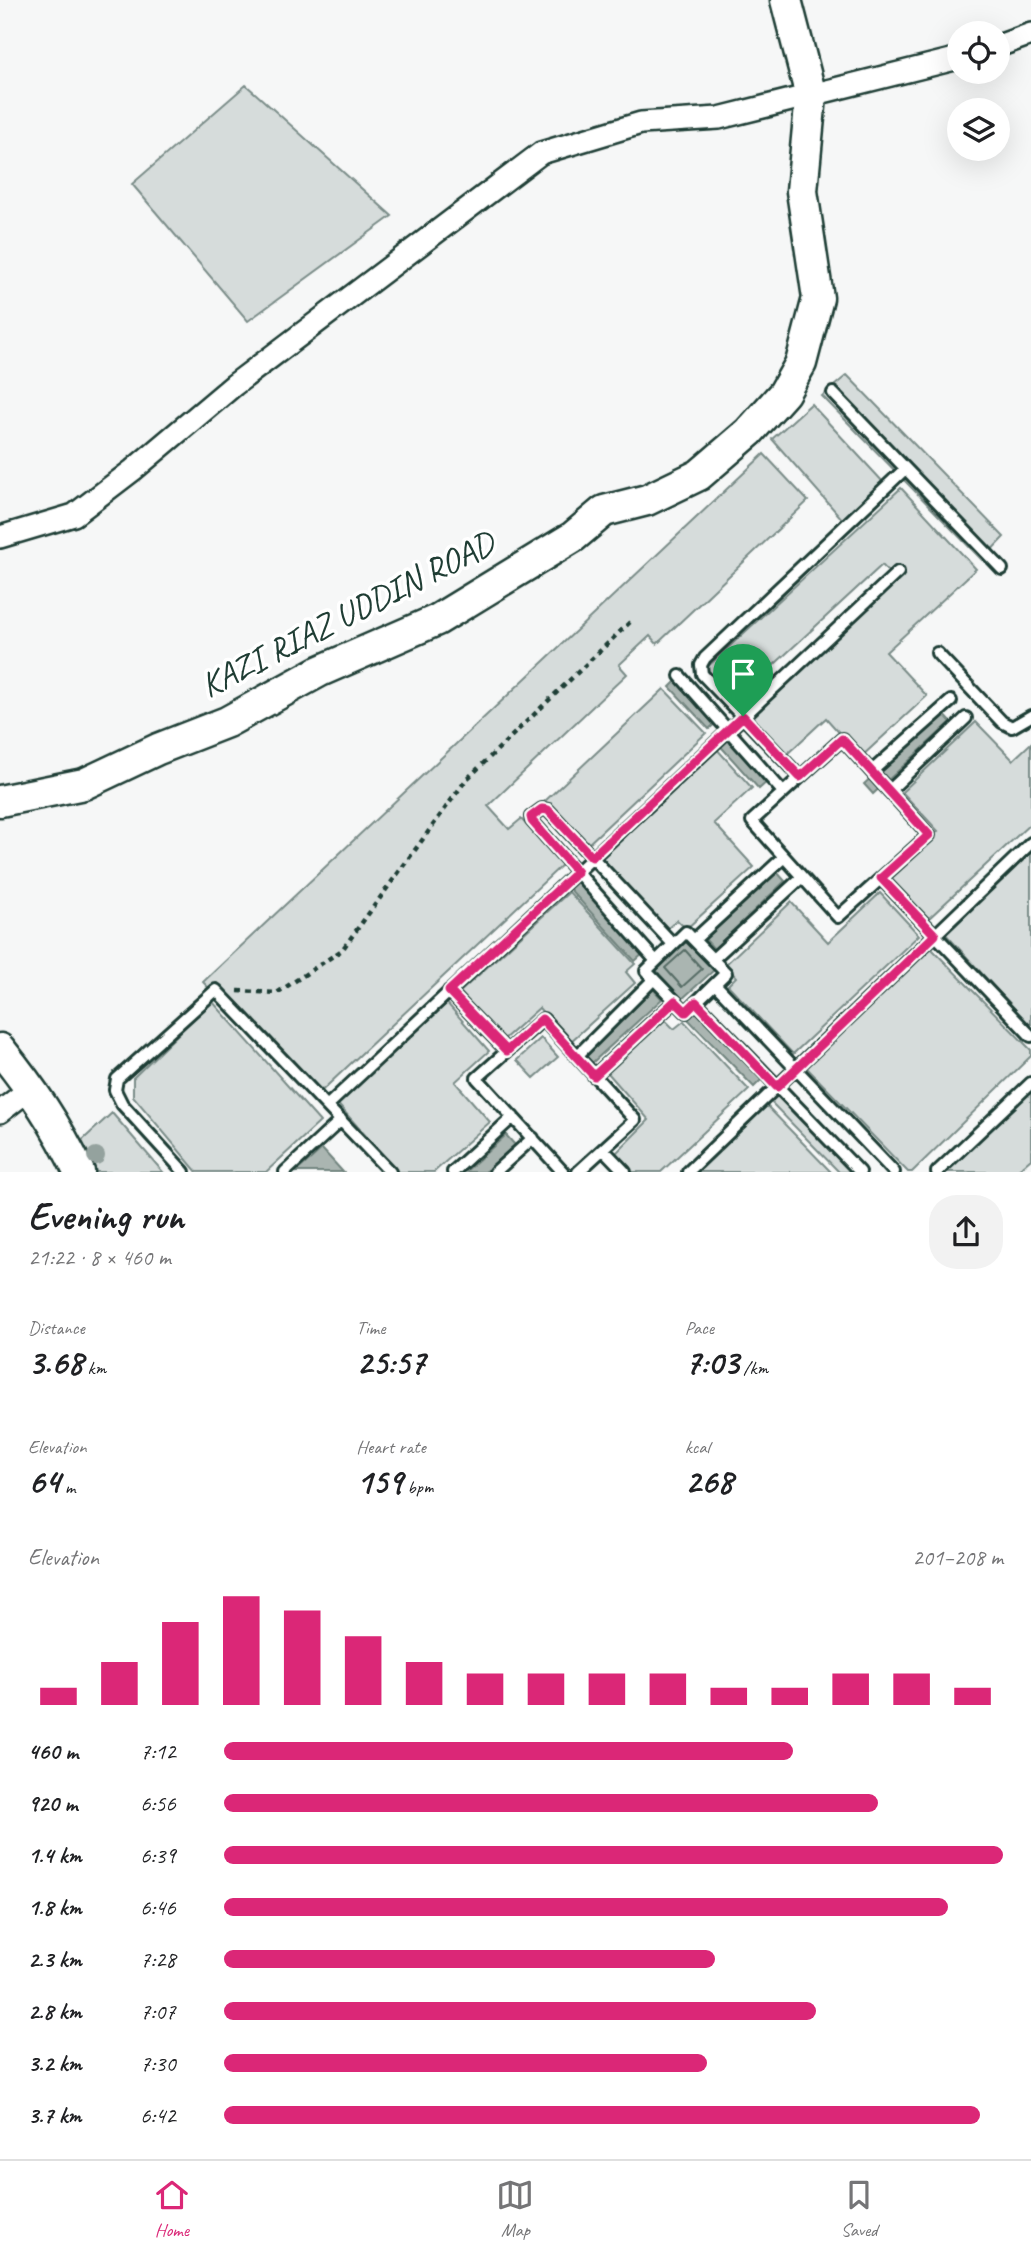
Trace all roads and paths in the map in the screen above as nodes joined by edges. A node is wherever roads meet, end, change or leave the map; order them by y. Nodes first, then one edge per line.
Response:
1 (786, 0) edge
2 (1031, 34) edge
3 (1010, 42) edge
4 (947, 61) edge
5 (811, 96) junction
6 (833, 393) dead end
7 (905, 469) junction
8 (0, 537) edge
9 (1002, 569) dead end
10 (898, 572) dead end
11 (630, 622) dead end
12 (937, 653) dead end
13 (680, 676) dead end
14 (951, 701) dead end
15 (743, 716) junction
16 (1031, 716) edge
17 (966, 718) dead end
18 (729, 730) junction
19 (872, 771) junction
20 (800, 777) junction
21 (889, 791) junction
22 (783, 792) junction
23 (0, 801) edge
24 (1031, 843) edge
25 (592, 857) junction
26 (784, 857) junction
27 (577, 872) junction
28 (802, 877) junction
29 (881, 878) junction
30 (935, 935) junction
31 (694, 940) junction
32 (673, 944) junction
33 (713, 959) junction
34 (656, 961) junction
35 (654, 979) junction
36 (715, 984) junction
37 (216, 990) junction
38 (449, 991) junction
39 (675, 1001) junction
40 (696, 1002) junction
41 (1031, 1036) edge
42 (0, 1049) edge
43 (507, 1051) junction
44 (577, 1056) junction
45 (796, 1069) junction
46 (594, 1076) junction
47 (1031, 1083) edge
48 (777, 1087) junction
49 (31, 1088) junction
50 (327, 1106) junction
51 (0, 1112) edge
52 (513, 1117) junction
53 (341, 1121) junction
54 (533, 1138) junction
55 (603, 1149) junction
56 (79, 1172) edge
57 (184, 1172) edge
58 (285, 1172) edge
59 (390, 1172) edge
60 (453, 1172) edge
61 (495, 1172) edge
62 (563, 1172) edge
63 (578, 1172) edge
64 (625, 1172) edge
65 (688, 1172) edge
66 (860, 1172) edge
67 (894, 1172) edge
68 (937, 1172) edge

1 - 5 street, KAZI RIAZ UDDIN ROAD
2 - 3 street
4 - 5 street
5 - 8 street
5 - 23 street, KAZI RIAZ UDDIN ROAD
6 - 7 lane
7 - 9 lane
7 - 15 lane
10 - 15 lane
11 - 37 path
12 - 16 lane
13 - 18 lane
14 - 19 lane
15 - 18 lane
15 - 20 lane
17 - 21 lane
18 - 22 lane
18 - 25 lane
19 - 20 lane
19 - 21 lane
20 - 22 lane
21 - 29 lane
22 - 26 lane
24 - 30 lane
25 - 27 lane
25 - 27 lane
25 - 32 lane
26 - 28 lane
26 - 31 lane
27 - 34 lane
27 - 38 lane
28 - 29 lane
28 - 33 lane
29 - 30 lane
30 - 41 lane
30 - 45 lane
31 - 32 lane
31 - 33 lane
32 - 34 lane
33 - 36 lane
34 - 35 lane
35 - 39 lane
35 - 44 lane
36 - 40 lane
36 - 45 lane
37 - 50 lane
37 - 57 lane
38 - 43 lane
38 - 50 lane
39 - 40 lane
39 - 46 lane
40 - 48 lane
42 - 49 street
43 - 44 lane
43 - 52 lane
44 - 46 lane
45 - 48 lane
45 - 67 lane
46 - 55 lane
47 - 68 lane
48 - 65 lane
48 - 66 lane
49 - 51 street
49 - 56 street
50 - 53 lane
52 - 54 lane
52 - 60 lane
53 - 58 lane
53 - 59 lane
54 - 61 lane
54 - 62 lane
55 - 63 lane
55 - 64 lane

